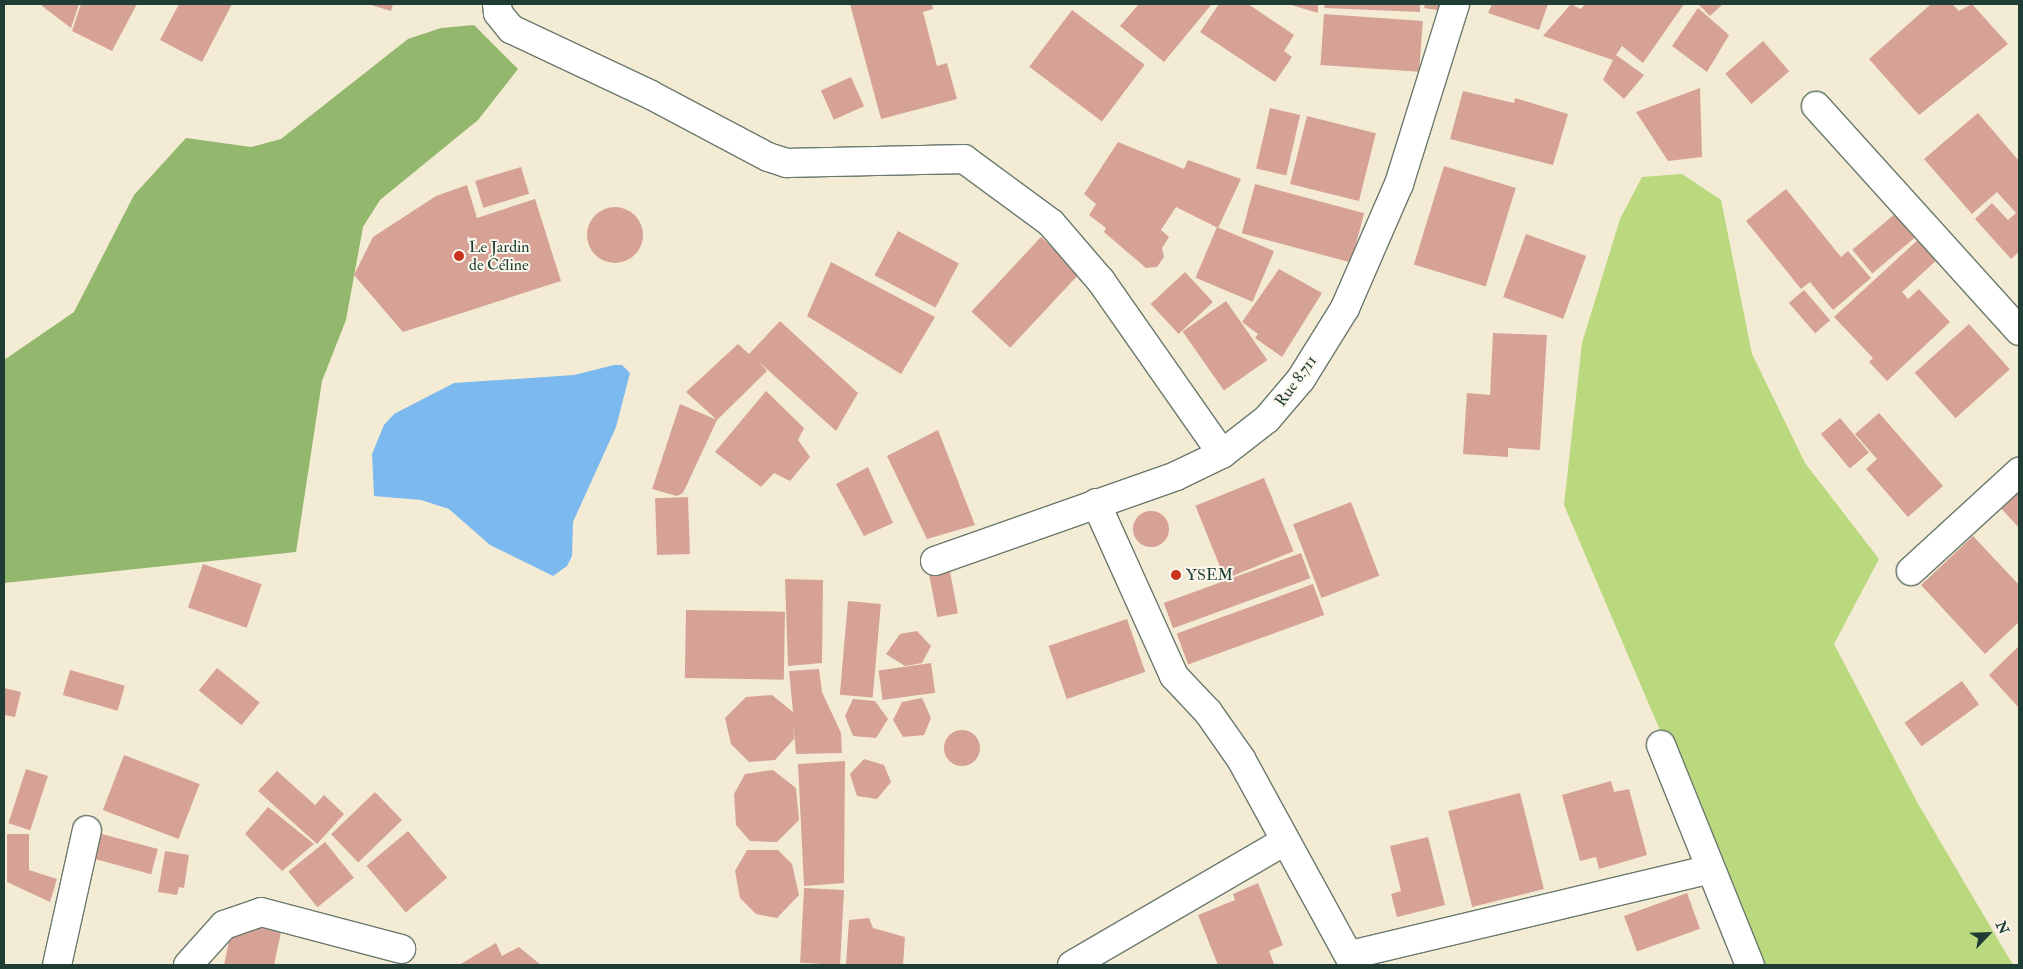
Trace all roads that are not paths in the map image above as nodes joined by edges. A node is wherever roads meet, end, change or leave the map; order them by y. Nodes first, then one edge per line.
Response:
1 (497, 4) edge
2 (1455, 4) edge
3 (1816, 106) dead end
4 (2019, 331) edge
5 (1222, 454) junction
6 (2019, 472) edge
7 (1096, 503) junction
8 (935, 561) dead end
9 (1911, 571) dead end
10 (1661, 746) dead end
11 (87, 830) dead end
12 (1283, 842) junction
13 (1710, 869) junction
14 (401, 949) dead end
15 (1352, 960) edge
16 (57, 965) edge
17 (188, 965) edge
18 (1072, 965) edge
19 (1750, 965) edge

1 - 5 street
2 - 5 street, Rue 8.711
3 - 4 street
5 - 7 street, Rue 8.711
6 - 9 street
7 - 8 street, Rue 8.711
7 - 12 street
10 - 13 street
11 - 16 street
12 - 15 street
12 - 18 street
13 - 15 street
13 - 19 street
14 - 17 street

